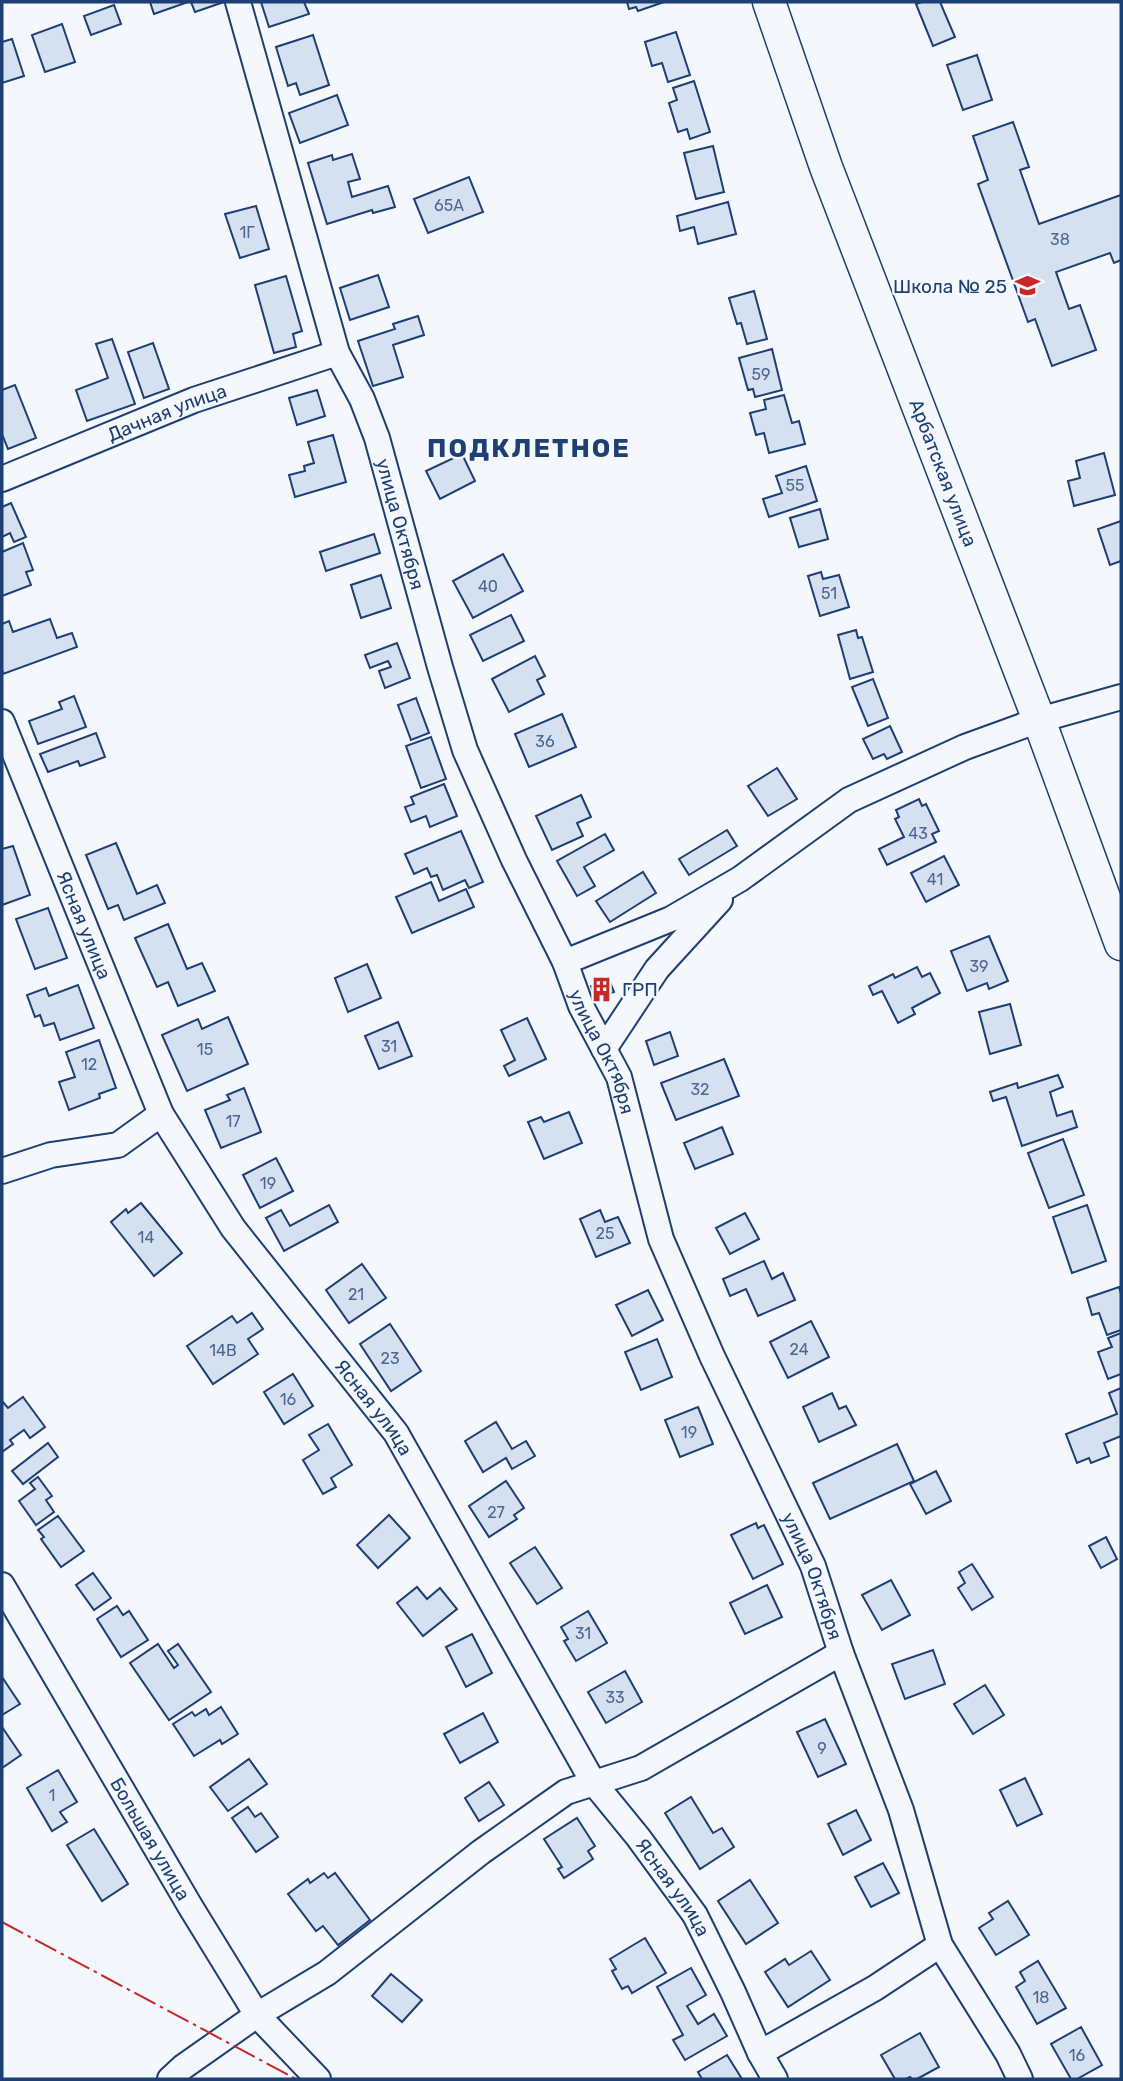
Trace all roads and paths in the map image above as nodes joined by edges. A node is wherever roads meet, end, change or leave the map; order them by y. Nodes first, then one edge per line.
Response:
1 (239, 2) edge
2 (769, 2) edge
3 (337, 353) junction
4 (2, 479) edge
5 (1121, 697) edge
6 (1039, 720) junction
7 (2, 722) edge
8 (740, 880) junction
9 (1121, 944) edge
10 (565, 961) junction
11 (604, 1049) junction
12 (161, 1114) junction
13 (2, 1171) edge
14 (2, 1585) edge
15 (841, 1653) junction
16 (593, 1782) junction
17 (940, 1945) junction
18 (257, 2015) junction
19 (760, 2053) junction
20 (170, 2079) edge
21 (317, 2079) edge
22 (775, 2079) edge
23 (1020, 2079) edge

1 - 3 street, улица Октября
2 - 6 main road, Арбатская улица
3 - 4 street, Дачная улица
3 - 10 street, улица Октября
5 - 6 street
6 - 8 street
6 - 9 main road, Арбатская улица
7 - 12 street, Ясная улица
8 - 10 street
8 - 11 street
10 - 11 street, улица Октября
11 - 15 street, улица Октября
12 - 13 street
12 - 16 street, Ясная улица
14 - 18 street, Большая улица
15 - 16 street
15 - 17 street, улица Октября
16 - 18 street
16 - 19 street, Ясная улица
17 - 19 street
17 - 23 street, улица Октября
18 - 20 street
18 - 21 street, Большая улица
19 - 22 street, Ясная улица

